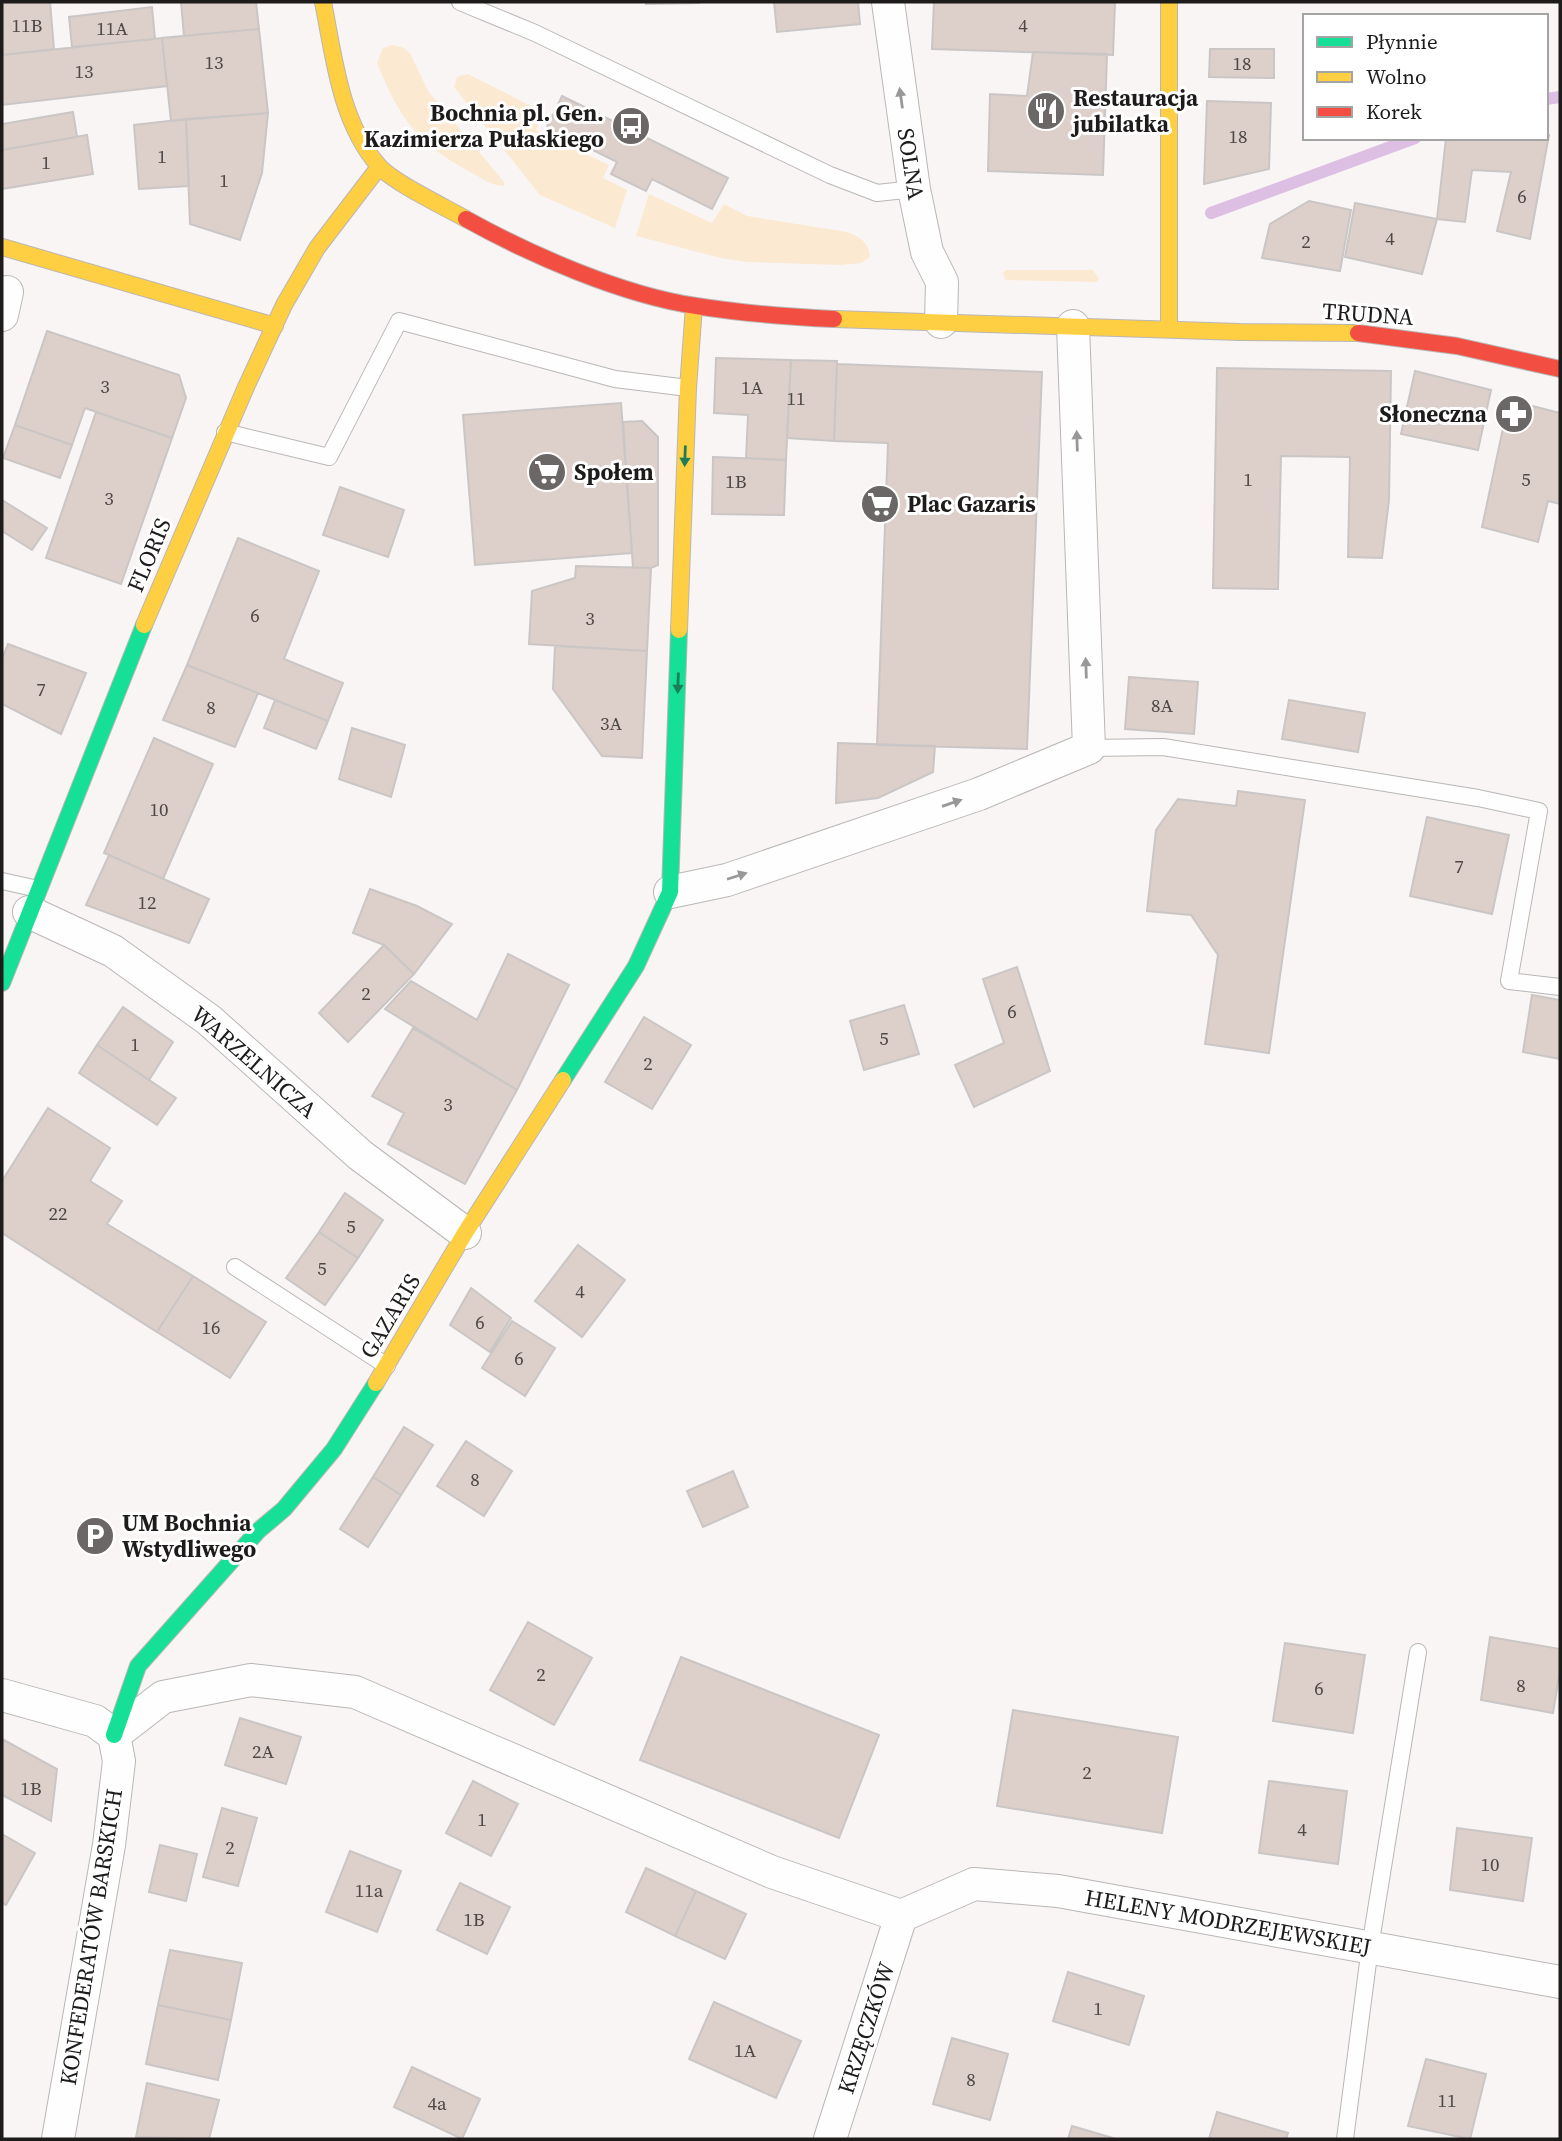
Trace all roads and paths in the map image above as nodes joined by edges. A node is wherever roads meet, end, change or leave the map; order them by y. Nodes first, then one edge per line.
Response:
1 (323, 2) edge
2 (460, 2) edge
3 (888, 2) edge
4 (1169, 2) edge
5 (379, 167) junction
6 (914, 189) junction
7 (2, 247) edge
8 (694, 306) junction
9 (941, 322) junction
10 (275, 326) junction
11 (1073, 326) junction
12 (1169, 329) junction
13 (1560, 369) edge
14 (688, 388) junction
15 (225, 432) junction
16 (1089, 748) junction
17 (2, 881) edge
18 (670, 892) junction
19 (33, 901) junction
20 (2, 983) edge
21 (1560, 987) edge
22 (465, 1233) junction
23 (235, 1267) dead end
24 (387, 1366) junction
25 (1418, 1652) dead end
26 (2, 1695) edge
27 (114, 1735) junction
28 (901, 1916) junction
29 (1370, 1948) junction
30 (1560, 1982) edge
31 (58, 2139) edge
32 (831, 2139) edge
33 (1345, 2139) edge

1 - 5 street
2 - 6 lane
6 -> 3 street, SOLNA
4 - 12 street
5 - 8 street, TRUDNA
5 - 10 street, FLORIS
6 - 9 street, SOLNA
7 - 10 street
8 - 9 street, TRUDNA
8 - 14 street
9 - 11 street, TRUDNA
10 - 15 street, FLORIS
11 - 12 street, TRUDNA
16 -> 11 street
12 - 13 street, TRUDNA
14 - 15 lane
14 -> 18 street
15 - 19 street, FLORIS
18 -> 16 street
16 - 21 lane
17 - 19 lane
18 - 22 street, GAZARIS
19 - 20 street, FLORIS
19 - 22 street, WARZELNICZA
22 - 24 street, GAZARIS
23 - 24 lane
24 - 27 street, GAZARIS
25 - 29 lane
26 - 27 street
27 - 28 street
27 - 31 street, KONFEDERATÓW BARSKICH
28 - 29 street, HELENY MODRZEJEWSKIEJ
28 - 32 street, KRZĘCZKÓW
29 - 30 street, HELENY MODRZEJEWSKIEJ
29 - 33 lane

